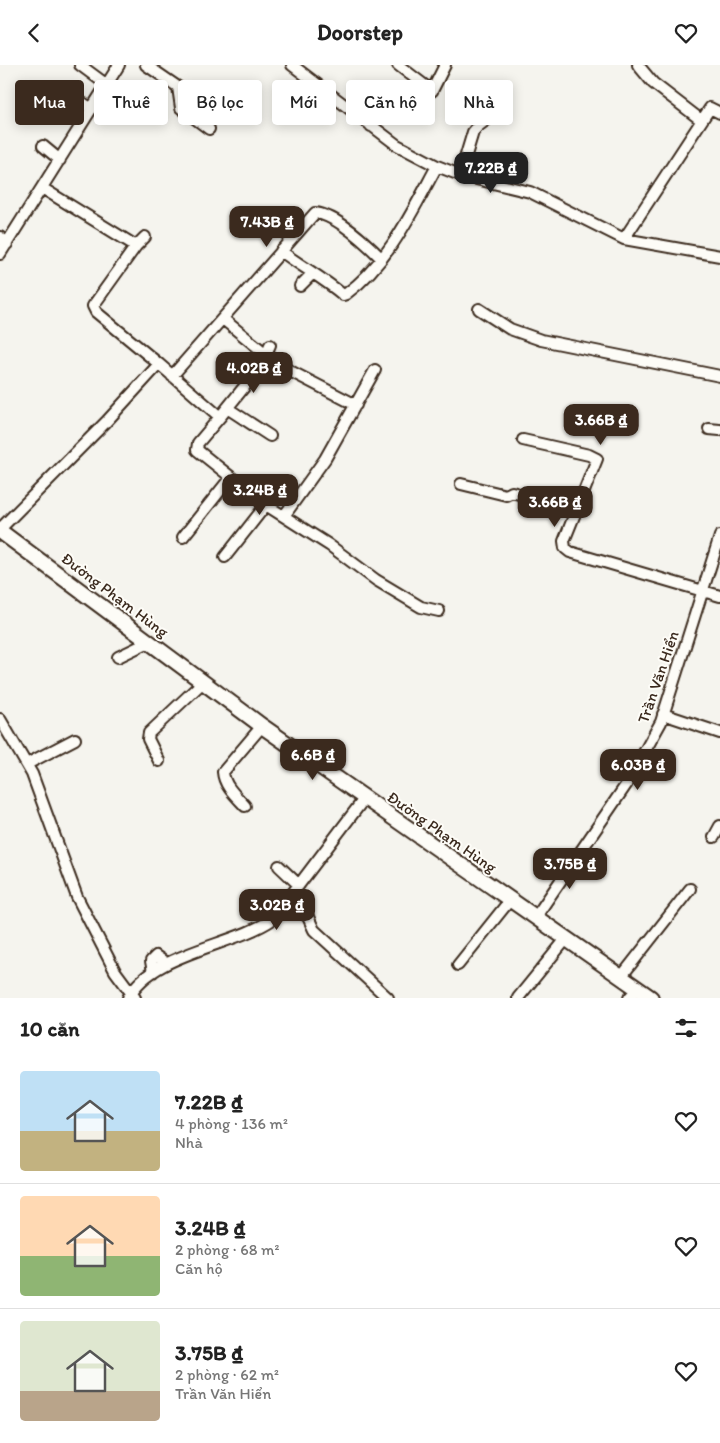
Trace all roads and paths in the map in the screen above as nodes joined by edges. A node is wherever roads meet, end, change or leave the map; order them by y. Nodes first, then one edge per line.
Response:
1 (80, 65) edge
2 (119, 65) edge
3 (146, 65) edge
4 (398, 65) edge
5 (445, 65) edge
6 (638, 65) edge
7 (296, 66) edge
8 (100, 80) edge
9 (110, 80) edge
10 (84, 104) edge
11 (94, 106) edge
12 (92, 109) junction
13 (720, 113) edge
14 (701, 121) junction
15 (481, 125) edge
16 (371, 126) joint
17 (209, 129) dead end
18 (43, 146) dead end
19 (60, 160) junction
20 (436, 166) junction
21 (460, 175) junction
22 (42, 189) junction
23 (146, 237) dead end
24 (624, 239) junction
25 (4, 240) edge
26 (136, 246) junction
27 (281, 251) junction
28 (0, 254) edge
29 (720, 256) edge
30 (381, 258) junction
31 (312, 274) junction
32 (300, 286) dead end
33 (479, 309) dead end
34 (223, 319) junction
35 (268, 352) junction
36 (159, 364) junction
37 (375, 370) dead end
38 (172, 376) junction
39 (720, 376) edge
40 (356, 405) junction
41 (227, 408) junction
42 (220, 417) junction
43 (709, 429) dead end
44 (720, 430) edge
45 (270, 436) dead end
46 (523, 440) dead end
47 (231, 477) junction
48 (461, 484) dead end
49 (266, 505) junction
50 (575, 510) junction
51 (284, 516) junction
52 (0, 530) edge
53 (720, 536) edge
54 (184, 537) dead end
55 (225, 557) dead end
56 (711, 593) edge
57 (439, 611) dead end
58 (149, 642) junction
59 (118, 657) dead end
60 (203, 682) junction
61 (670, 716) junction
62 (1, 722) edge
63 (262, 727) junction
64 (720, 733) edge
65 (75, 739) dead end
66 (159, 761) dead end
67 (27, 764) junction
68 (364, 799) junction
69 (245, 806) dead end
70 (720, 826) edge
71 (714, 837) dead end
72 (279, 865) dead end
73 (299, 885) junction
74 (690, 889) dead end
75 (260, 898) dead end
76 (510, 900) junction
77 (288, 901) junction
78 (277, 915) junction
79 (535, 917) junction
80 (566, 939) junction
81 (458, 965) dead end
82 (621, 977) junction
83 (633, 993) edge
84 (131, 997) edge
85 (388, 998) edge
86 (518, 998) edge
87 (650, 998) edge

1 - 8 street
2 - 9 street
3 - 17 street
4 - 5 street
6 - 14 street
7 - 16 street
10 - 12 street
11 - 12 street
12 - 19 street
13 - 14 street
14 - 24 street
15 - 21 street
16 - 20 street
18 - 19 street
19 - 22 street
20 - 21 street
20 - 30 street
21 - 24 street
22 - 25 street
22 - 26 street
23 - 26 street
24 - 29 street
25 - 28 street
26 - 36 street
27 - 30 street
27 - 31 street
27 - 34 street
30 - 31 street
31 - 32 street
33 - 39 street
34 - 35 street
34 - 38 street
35 - 40 street
35 - 41 street
36 - 38 street
36 - 52 street
37 - 40 street
38 - 42 street
40 - 51 street
41 - 42 street
41 - 45 street
42 - 47 street
43 - 44 street
46 - 50 street
47 - 49 street
47 - 54 street
48 - 50 street
49 - 51 street
49 - 55 street
50 - 56 street
51 - 57 street
52 - 58 main road, Đường Phạm Hùng
53 - 56 street, Trần Văn Hiển
56 - 61 street, Trần Văn Hiển
58 - 59 street
58 - 60 main road, Đường Phạm Hùng
60 - 63 main road, Đường Phạm Hùng
60 - 66 street
61 - 64 street
61 - 79 street, Trần Văn Hiển
62 - 67 street
63 - 68 main road, Đường Phạm Hùng
63 - 69 street
65 - 67 street
67 - 84 street
68 - 73 street
68 - 76 main road, Đường Phạm Hùng
70 - 71 street
72 - 73 street
73 - 77 street
74 - 82 street
75 - 78 street
76 - 79 main road, Đường Phạm Hùng
76 - 81 street
77 - 78 street
77 - 85 street
78 - 84 street
79 - 80 main road, Đường Phạm Hùng
80 - 82 main road, Đường Phạm Hùng
80 - 86 street
82 - 83 main road, Đường Phạm Hùng
83 - 87 main road, Đường Phạm Hùng

